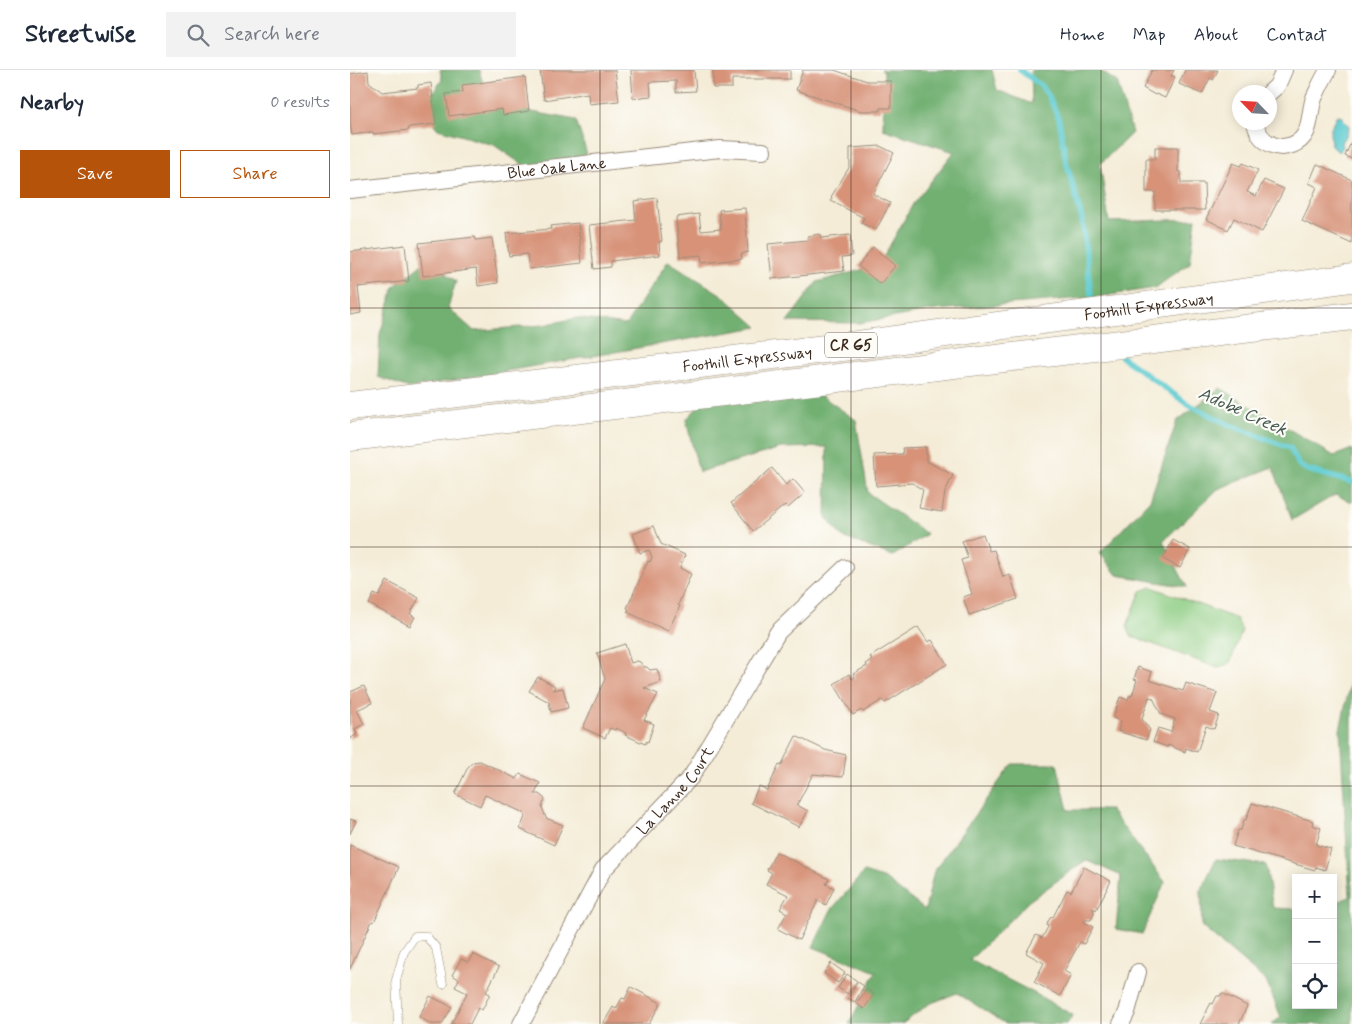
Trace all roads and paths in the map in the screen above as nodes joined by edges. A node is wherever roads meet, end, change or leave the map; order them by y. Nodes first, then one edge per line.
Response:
1 (1284, 70) edge
2 (1328, 70) edge
3 (1277, 86) edge
4 (1257, 130) edge
5 (763, 151) dead end
6 (350, 190) edge
7 (1352, 278) edge
8 (1352, 316) edge
9 (350, 406) edge
10 (350, 437) edge
11 (845, 568) dead end
12 (1138, 972) dead end
13 (443, 984) dead end
14 (398, 1024) edge
15 (521, 1024) edge
16 (1121, 1024) edge

1 - 3 street
2 - 4 street
5 - 6 street, Blue Oak Lane
7 - 9 highway, Foothill Expressway / CR G5
8 - 10 highway, Foothill Expressway / CR G5
11 - 15 street, La Lanne Court
12 - 16 street
13 - 14 lane

